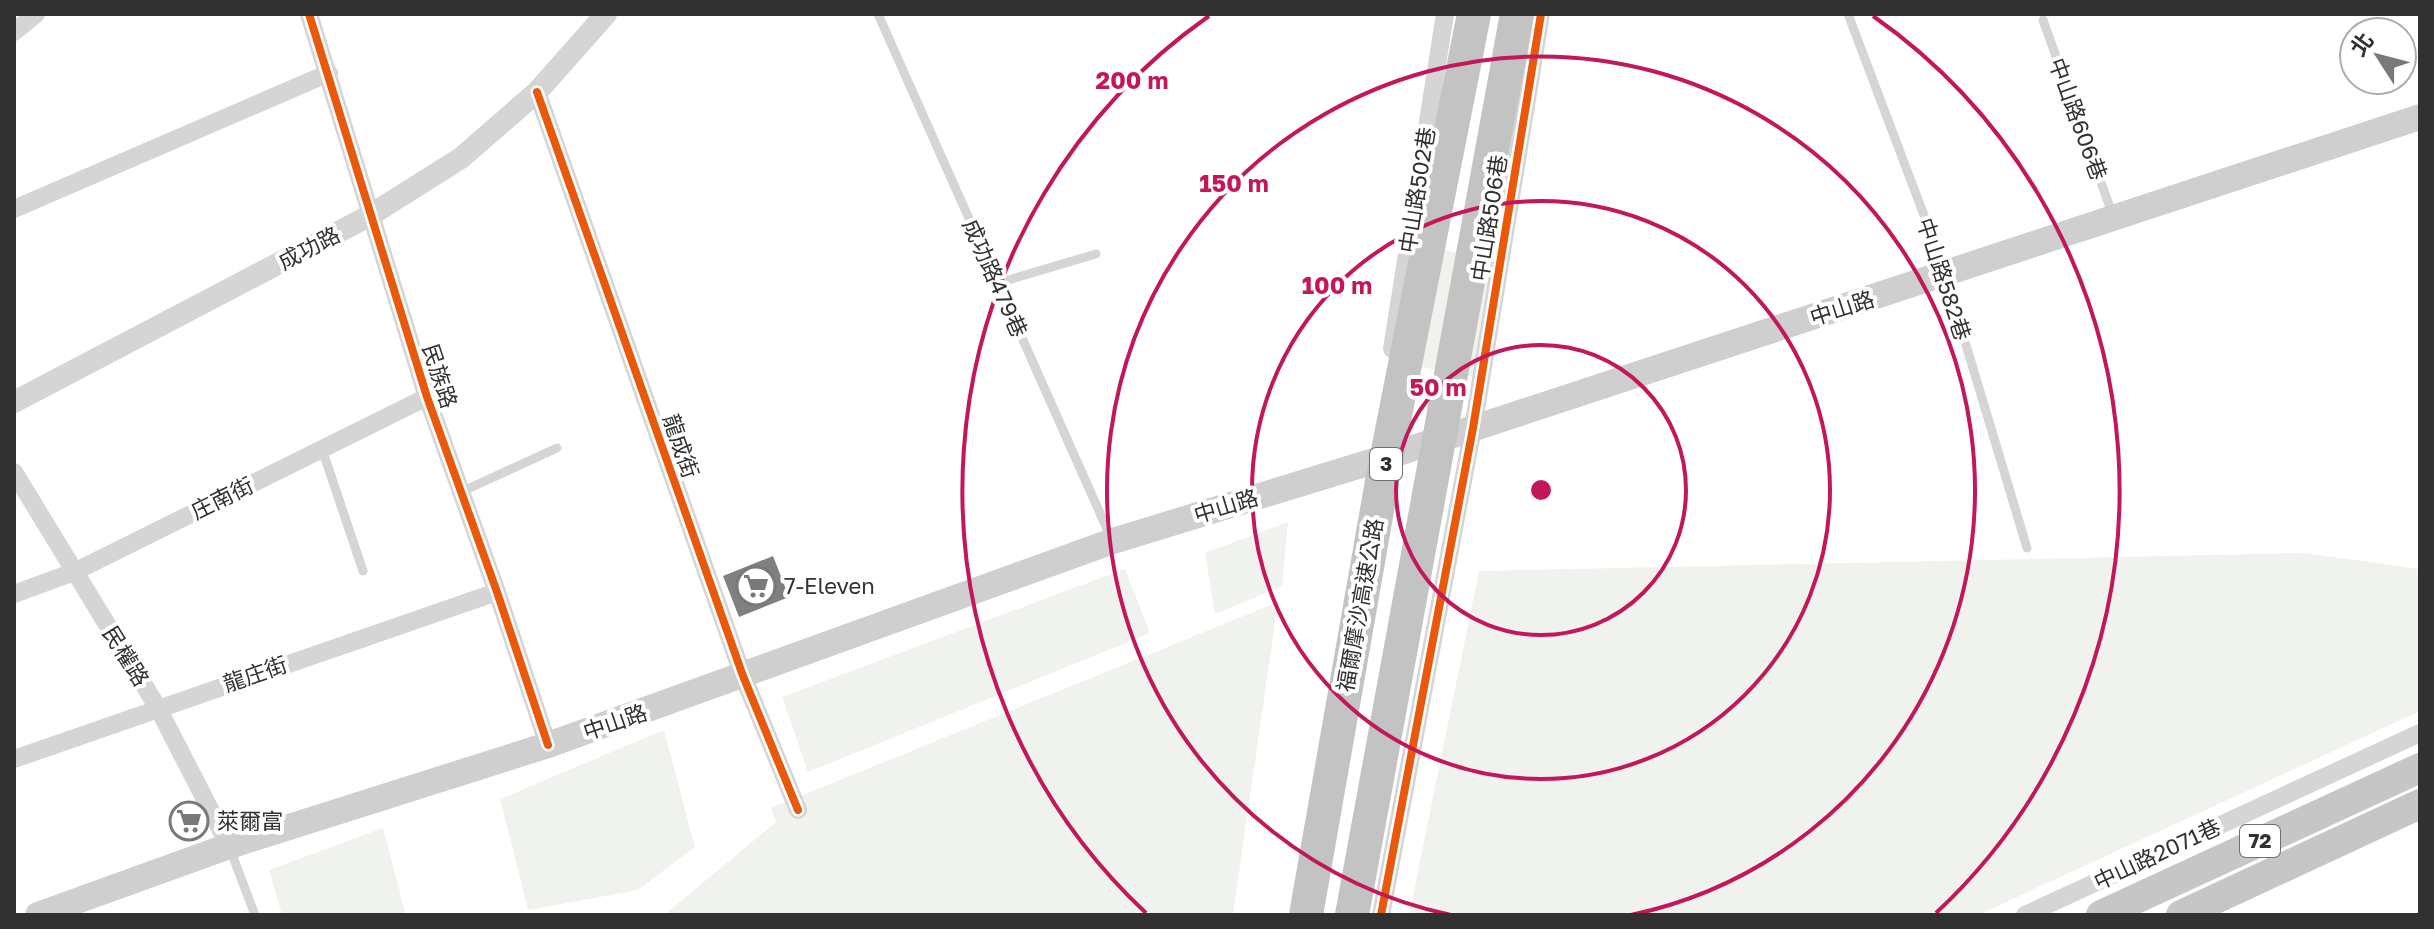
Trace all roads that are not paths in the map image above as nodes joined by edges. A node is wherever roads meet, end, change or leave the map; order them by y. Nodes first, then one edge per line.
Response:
1 (36, 14) edge
2 (309, 14) edge
3 (606, 14) edge
4 (878, 14) edge
5 (1445, 14) edge
6 (1474, 14) edge
7 (1517, 14) edge
8 (1541, 14) edge
9 (1848, 14) edge
10 (2043, 20) dead end
11 (14, 32) edge
12 (329, 73) junction
13 (537, 92) junction
14 (2420, 117) edge
15 (14, 209) edge
16 (369, 216) junction
17 (2114, 219) junction
18 (1096, 254) dead end
19 (1944, 275) junction
20 (998, 283) junction
21 (427, 397) junction
22 (14, 402) edge
23 (1473, 428) junction
24 (557, 448) dead end
25 (322, 449) junction
26 (1374, 461) junction
27 (14, 472) edge
28 (461, 492) junction
29 (1113, 541) junction
30 (2027, 548) dead end
31 (363, 571) dead end
32 (74, 572) junction
33 (497, 592) junction
34 (14, 594) edge
35 (743, 676) junction
36 (158, 708) junction
37 (2420, 733) edge
38 (548, 745) junction
39 (14, 759) edge
40 (2420, 768) edge
41 (2420, 804) edge
42 (798, 810) dead end
43 (229, 846) junction
44 (38, 915) edge
45 (255, 915) edge
46 (1290, 915) edge
47 (1306, 915) edge
48 (1352, 915) edge
49 (1381, 915) edge
50 (2025, 915) edge
51 (2101, 915) edge
52 (2181, 915) edge

1 - 11 street
2 - 12 street, 民族路
3 - 13 street, 成功路
4 - 20 lane, 成功路479巷
5 - 26 street, 中山路502巷
6 - 47 highway, 福爾摩沙高速公路 / 3, bridge
7 - 48 highway, 3, bridge
8 - 23 street, 中山路506巷
9 - 19 lane, 中山路582巷
10 - 17 lane, 中山路606巷
12 - 15 street
12 - 16 street, 民族路
13 - 16 street, 成功路
13 - 35 street, 龍成街
14 - 17 main road, 中山路
16 - 21 street, 民族路
16 - 22 street, 成功路
17 - 19 main road, 中山路
18 - 20 lane
19 - 23 main road, 中山路
19 - 30 lane, 中山路582巷
20 - 29 lane, 成功路479巷
21 - 25 street, 庄南街
21 - 28 street, 民族路
23 - 26 main road, 中山路
23 - 49 street, 中山路506巷
24 - 28 lane
25 - 31 lane
25 - 32 street, 庄南街
26 - 29 main road, 中山路
26 - 46 street, 中山路502巷
27 - 32 street, 民權路
28 - 33 street, 民族路
29 - 35 main road, 中山路
32 - 34 street, 庄南街
32 - 36 street, 民權路
33 - 36 street, 龍庄街
33 - 38 street, 民族路
35 - 38 main road, 中山路
35 - 42 street, 龍成街
36 - 39 street, 龍庄街
36 - 43 street, 民權路
37 - 50 street, 中山路2071巷
38 - 43 main road, 中山路
40 - 51 highway, 72
41 - 52 highway, 72
43 - 44 main road, 中山路
43 - 45 lane

